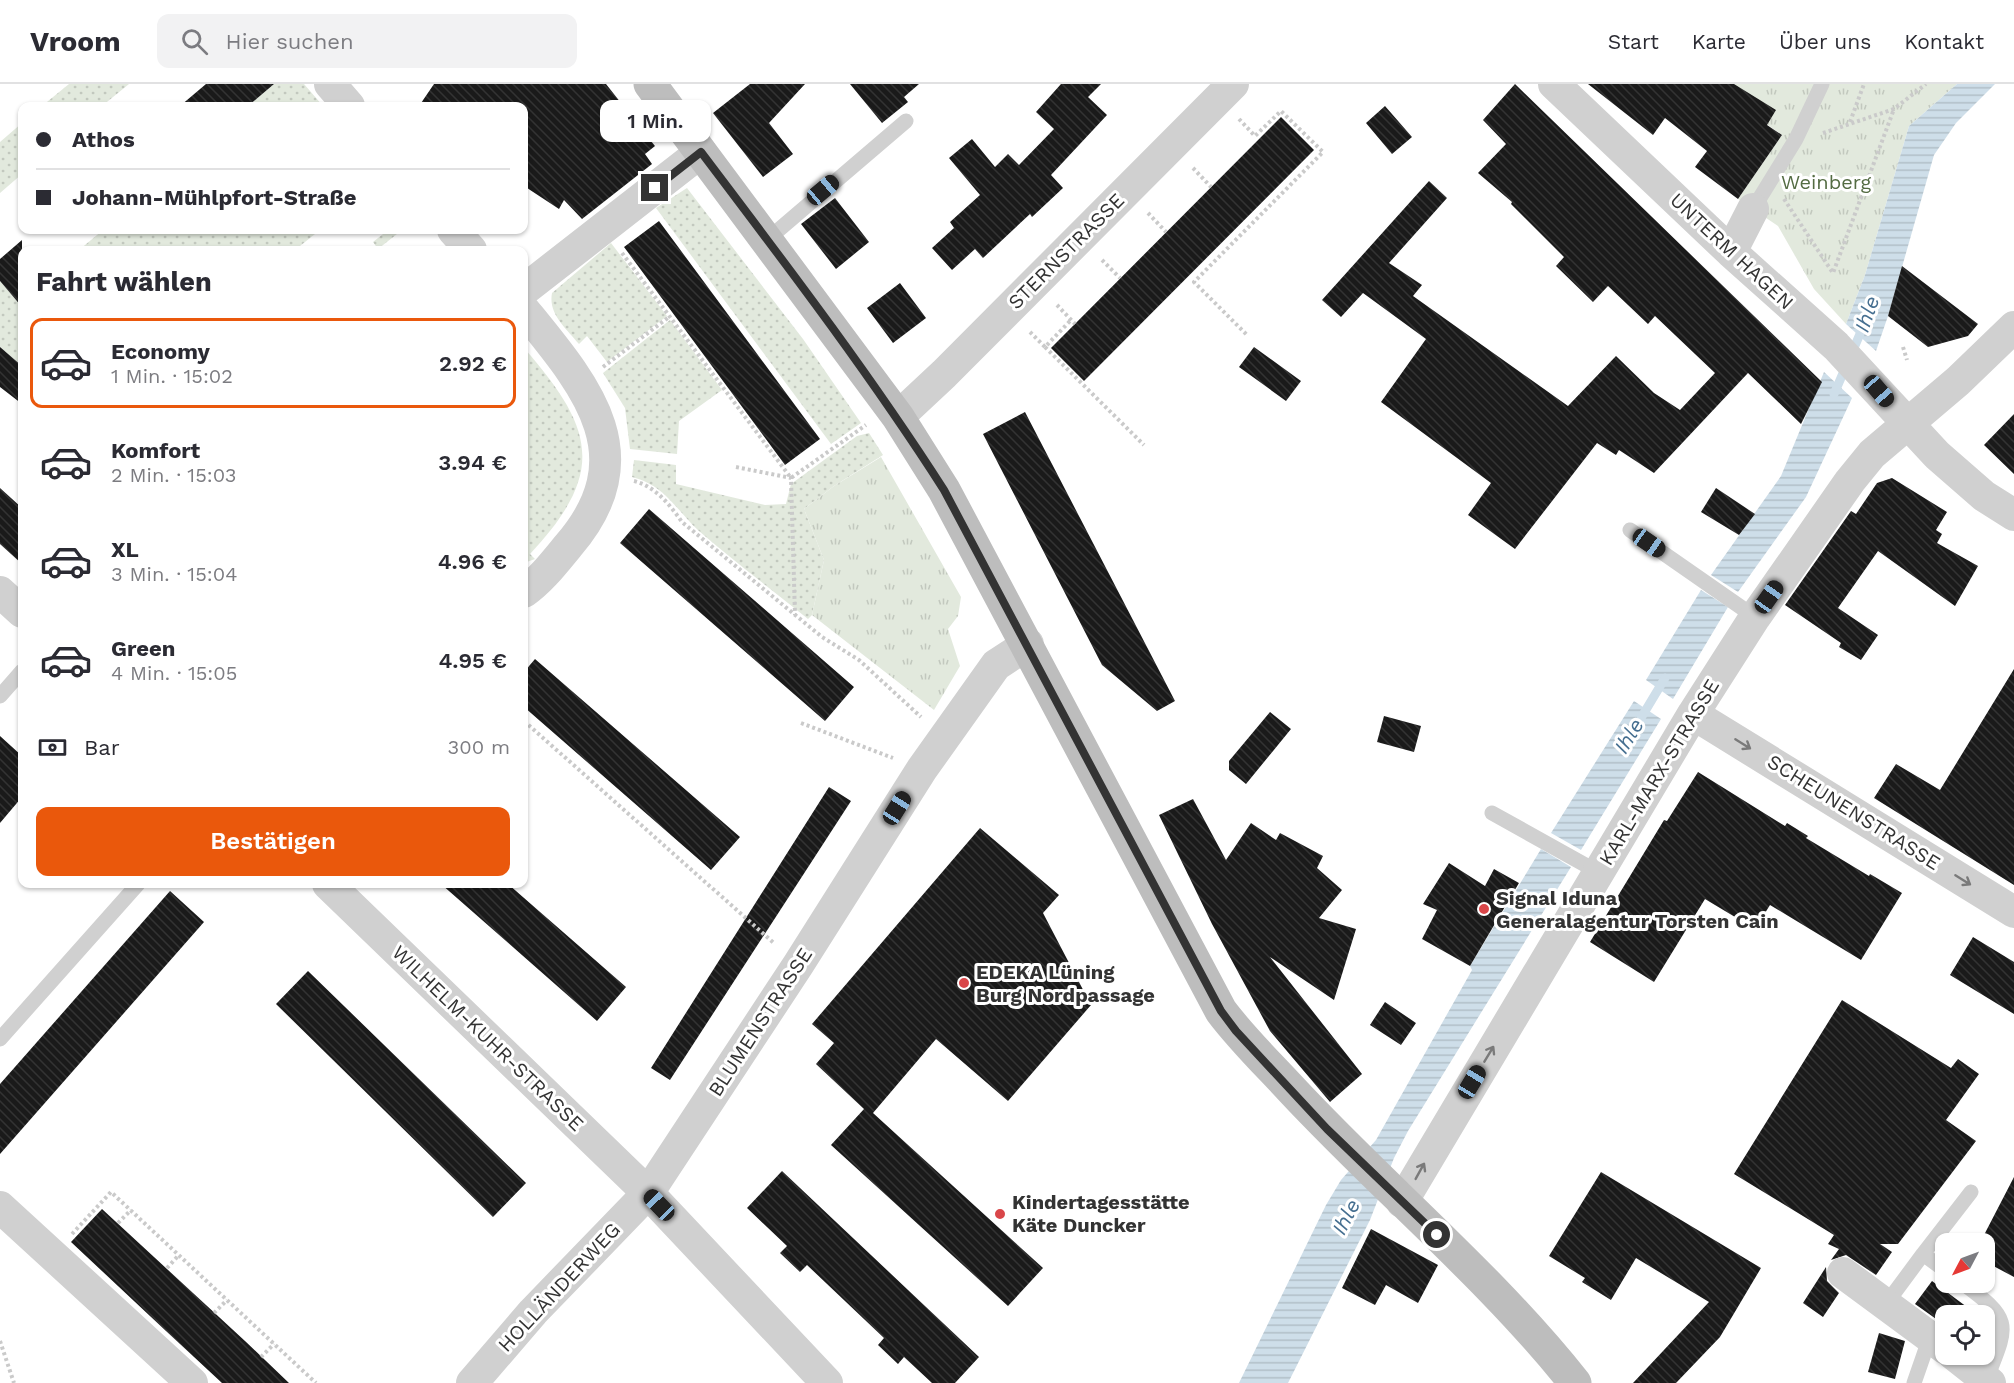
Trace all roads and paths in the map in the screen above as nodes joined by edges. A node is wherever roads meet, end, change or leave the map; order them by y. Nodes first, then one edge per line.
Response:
1 (330, 84) edge
2 (650, 84) edge
3 (1554, 84) edge
4 (1822, 84) edge
5 (1864, 84) edge
6 (1926, 84) edge
7 (1232, 98) edge
8 (346, 102) edge
9 (1894, 109) junction
10 (906, 121) dead end
11 (1849, 123) junction
12 (1796, 139) junction
13 (701, 152) junction
14 (1191, 166) dead end
15 (1771, 179) junction
16 (1211, 187) dead end
17 (1753, 209) joint
18 (1146, 211) dead end
19 (1166, 232) dead end
20 (457, 234) edge
21 (768, 239) junction
22 (467, 246) edge
23 (618, 247) dead end
24 (1731, 252) junction
25 (1100, 257) dead end
26 (1120, 278) dead end
27 (528, 287) edge
28 (1056, 304) dead end
29 (528, 315) edge
30 (669, 317) junction
31 (2014, 327) edge
32 (1029, 331) dead end
33 (1248, 336) dead end
34 (1045, 347) junction
35 (1903, 347) dead end
36 (1907, 360) dead end
37 (597, 372) dead end
38 (885, 419) junction
39 (1907, 423) junction
40 (1144, 445) dead end
41 (736, 467) dead end
42 (603, 475) junction
43 (791, 478) junction
44 (2014, 515) edge
45 (1630, 530) dead end
46 (528, 589) edge
47 (0, 592) edge
48 (18, 608) edge
49 (1744, 609) junction
50 (795, 615) junction
51 (1028, 644) junction
52 (18, 676) edge
53 (0, 696) edge
54 (1693, 714) junction
55 (801, 723) dead end
56 (528, 725) edge
57 (945, 736) junction
58 (921, 769) junction
59 (1492, 813) dead end
60 (1587, 865) junction
61 (134, 888) edge
62 (332, 888) edge
63 (2014, 912) edge
64 (798, 965) junction
65 (0, 1039) edge
66 (1971, 1192) dead end
67 (648, 1193) junction
68 (1398, 1197) junction
69 (0, 1207) edge
70 (131, 1210) junction
71 (118, 1223) dead end
72 (1923, 1254) junction
73 (54, 1255) junction
74 (179, 1255) junction
75 (1935, 1263) edge
76 (167, 1268) dead end
77 (1843, 1272) dead end
78 (1976, 1293) edge
79 (227, 1300) junction
80 (1886, 1304) junction
81 (214, 1312) dead end
82 (0, 1341) edge
83 (1935, 1341) edge
84 (274, 1344) junction
85 (261, 1357) dead end
86 (1935, 1357) edge
87 (1966, 1365) edge
88 (1988, 1382) edge
89 (14, 1383) edge
90 (192, 1383) edge
91 (316, 1383) edge
92 (472, 1383) edge
93 (827, 1383) edge
94 (1575, 1383) edge
95 (1914, 1383) edge

1 - 8 street
2 - 13 street
3 - 24 street, UNTERM HAGEN
4 - 12 lane
5 - 11 path
6 - 9 path
7 - 33 path
7 - 38 street, STERNSTRASSE
9 - 11 path
9 - 15 path
10 - 21 lane
11 - 12 path
12 - 15 lane
13 - 21 street
13 - 27 street
14 - 16 path
15 - 17 lane
17 - 24 street
18 - 19 path
20 - 22 street
21 - 38 street
23 - 30 path
24 - 39 street, UNTERM HAGEN
25 - 26 path
28 - 34 path
29 - 42 street
30 - 37 path
30 - 43 path
31 - 39 street, KARL-MARX-STRASSE
32 - 34 path
34 - 40 path
35 - 36 path
38 - 43 path
38 - 51 street
39 - 44 street, UNTERM HAGEN
39 - 49 street, KARL-MARX-STRASSE
41 - 43 path
42 - 46 street
42 - 50 path
43 - 50 path
45 - 49 lane
47 - 48 street
49 - 54 street, KARL-MARX-STRASSE
50 - 57 path
51 - 57 street, BLUMENSTRASSE
51 - 68 street
52 - 53 lane
54 - 60 street, KARL-MARX-STRASSE
54 -> 63 street, SCHEUNENSTRASSE
55 - 58 path
56 - 64 path
57 - 58 street, BLUMENSTRASSE
58 - 64 street, BLUMENSTRASSE
59 - 60 lane
68 -> 60 street, KARL-MARX-STRASSE
61 - 65 lane
62 - 67 street, WILHELM-KUHR-STRASSE
64 - 67 street, BLUMENSTRASSE
66 - 72 lane
67 - 92 street, HOLLÄNDERWEG
67 - 93 street
68 - 94 street
69 - 73 street
70 - 71 path
70 - 73 path
70 - 74 path
72 - 75 lane
72 - 80 lane
73 - 90 street
74 - 76 path
74 - 79 path
77 - 80 street
78 - 88 lane
79 - 81 path
79 - 84 path
80 - 83 street
82 - 89 path
84 - 85 path
84 - 91 path
86 - 95 lane
87 - 88 street

